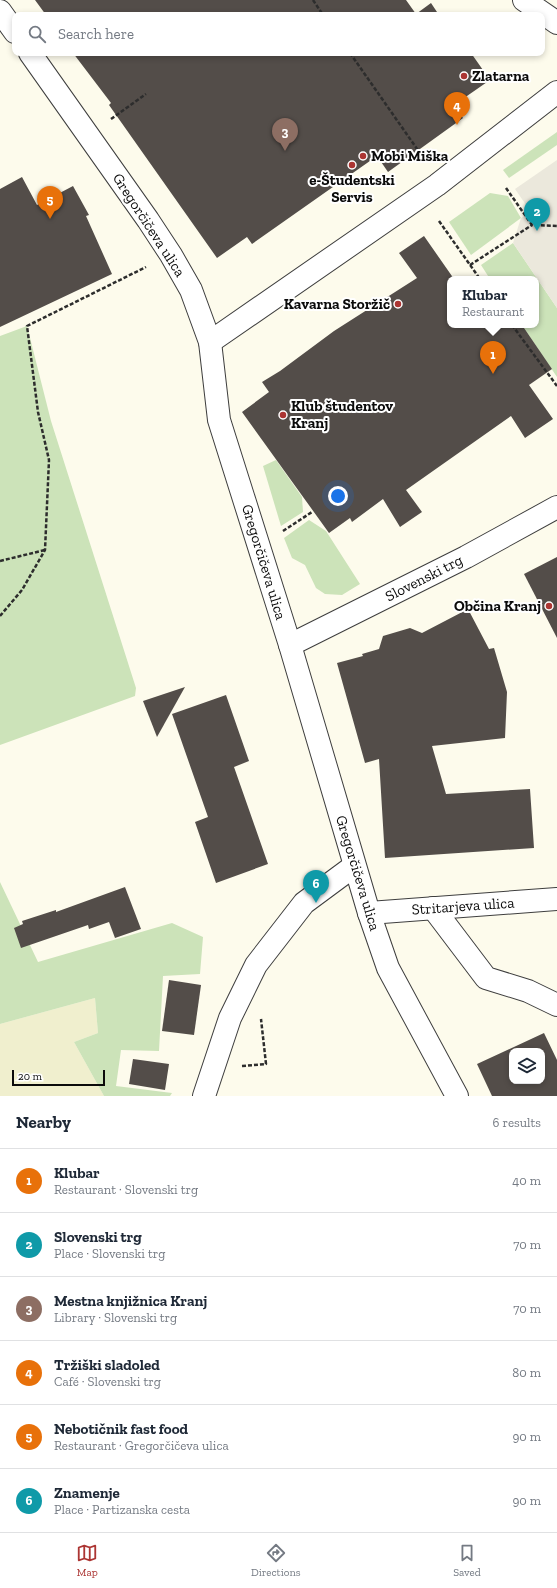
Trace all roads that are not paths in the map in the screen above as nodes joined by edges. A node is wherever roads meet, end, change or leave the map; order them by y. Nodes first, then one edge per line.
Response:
1 (524, 0) edge
2 (0, 11) edge
3 (541, 12) edge
4 (545, 15) edge
5 (557, 23) edge
6 (12, 28) edge
7 (32, 56) edge
8 (557, 92) edge
9 (210, 342) junction
10 (557, 507) edge
11 (290, 644) junction
12 (354, 866) junction
13 (557, 899) edge
14 (433, 908) junction
15 (369, 913) junction
16 (557, 1005) edge
17 (204, 1096) edge
18 (457, 1096) edge

1 - 3 street
2 - 6 street
4 - 5 street
7 - 9 street, Gregorčičeva ulica
8 - 9 street
9 - 11 street, Gregorčičeva ulica
10 - 11 street, Slovenski trg
11 - 12 street, Gregorčičeva ulica
12 - 15 street, Gregorčičeva ulica
12 - 17 street
13 - 14 street, Stritarjeva ulica
14 - 15 street, Stritarjeva ulica
14 - 16 street
15 - 18 street, Gregorčičeva ulica

